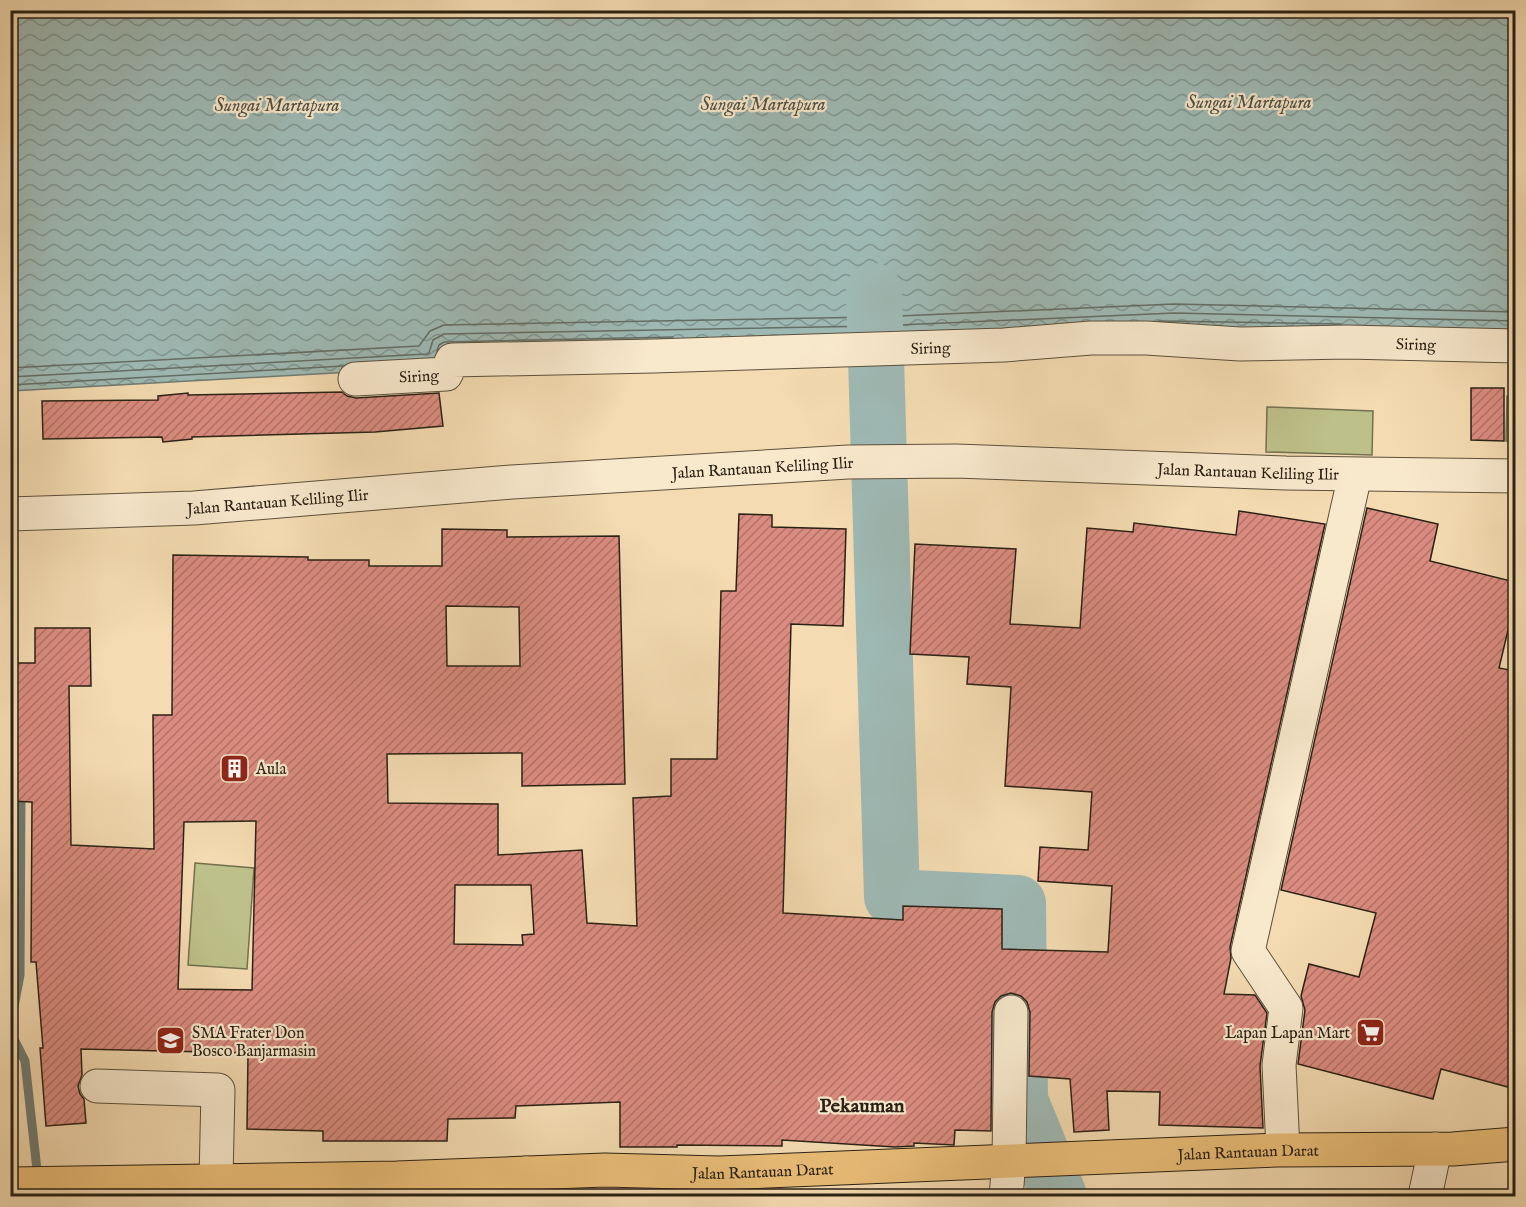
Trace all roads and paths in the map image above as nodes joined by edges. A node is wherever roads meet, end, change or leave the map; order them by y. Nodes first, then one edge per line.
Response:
1 (1515, 346) edge
2 (355, 379) dead end
3 (1356, 474) junction
4 (1515, 476) edge
5 (18, 513) edge
6 (1011, 1012) dead end
7 (97, 1086) dead end
8 (1515, 1144) edge
9 (1284, 1149) junction
10 (1435, 1149) junction
11 (1017, 1161) junction
12 (216, 1180) junction
13 (10, 1184) edge
14 (526, 1185) edge
15 (1006, 1197) edge
16 (1425, 1197) edge

1 - 2 street, Siring
3 - 4 street, Jalan Rantauan Keliling Ilir
3 - 5 street, Jalan Rantauan Keliling Ilir
3 - 9 street
6 - 11 street
7 - 12 street
8 - 10 main road, Jalan Rantauan Darat
9 - 10 main road, Jalan Rantauan Darat
9 - 11 main road, Jalan Rantauan Darat
10 - 16 street
11 - 14 main road, Jalan Rantauan Darat
11 - 15 street
12 - 13 main road, Jalan Rantauan Darat
12 - 14 main road, Jalan Rantauan Darat

